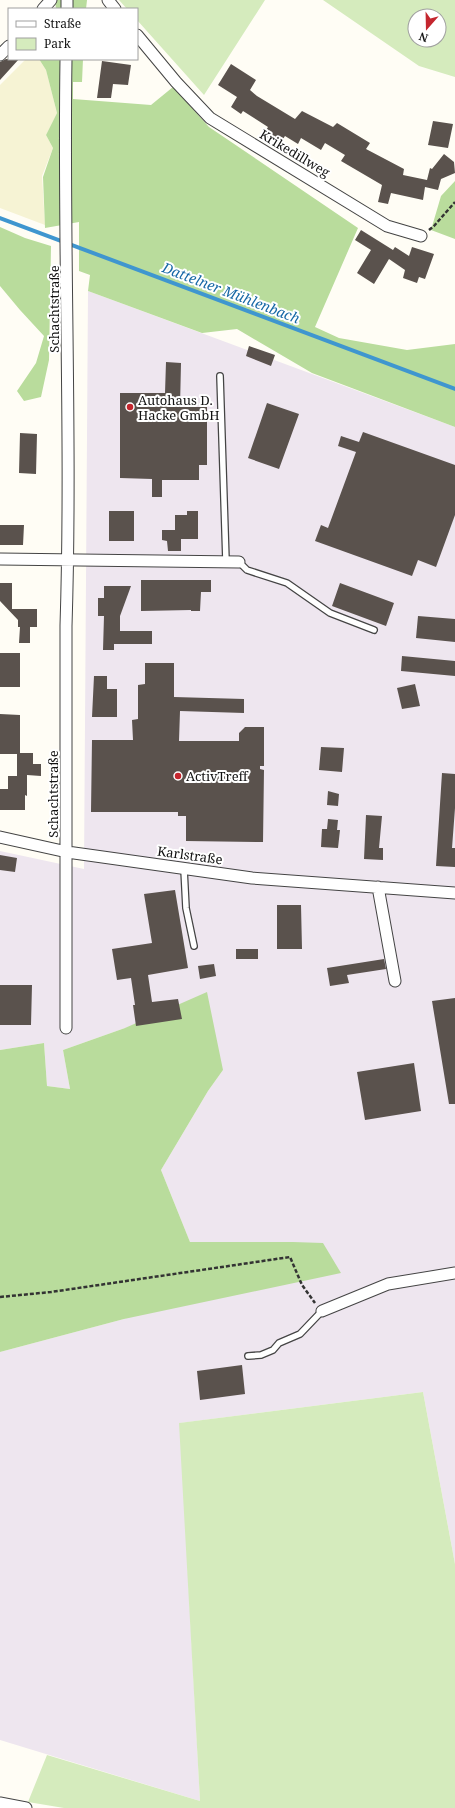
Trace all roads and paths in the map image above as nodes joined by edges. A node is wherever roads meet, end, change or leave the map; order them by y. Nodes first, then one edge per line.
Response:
1 (51, 0) edge
2 (108, 0) edge
3 (44, 8) edge
4 (114, 8) edge
5 (138, 36) edge
6 (8, 47) edge
7 (0, 55) edge
8 (66, 60) edge
9 (455, 202) edge
10 (420, 236) joint
11 (220, 376) dead end
12 (0, 559) edge
13 (68, 560) junction
14 (226, 561) junction
15 (239, 562) joint
16 (374, 630) dead end
17 (0, 837) edge
18 (67, 852) junction
19 (184, 869) junction
20 (378, 887) junction
21 (455, 893) edge
22 (194, 946) dead end
23 (395, 981) dead end
24 (66, 1028) dead end
25 (455, 1273) edge
26 (0, 1297) edge
27 (322, 1311) junction
28 (248, 1356) dead end
29 (0, 1803) edge
30 (26, 1808) edge

1 - 3 street
2 - 4 street
5 - 10 street, Krikedillweg
6 - 7 street
8 - 13 street, Schachtstraße
9 - 10 path
11 - 14 lane
12 - 13 street
13 - 14 street
13 - 18 street, Schachtstraße
14 - 15 street
15 - 16 lane
17 - 18 street, Karlstraße
18 - 19 street, Karlstraße
18 - 24 street, Schachtstraße
19 - 20 street, Karlstraße
19 - 22 lane
20 - 21 street, Karlstraße
20 - 23 street
25 - 27 street
26 - 27 path
27 - 28 lane
29 - 30 street

